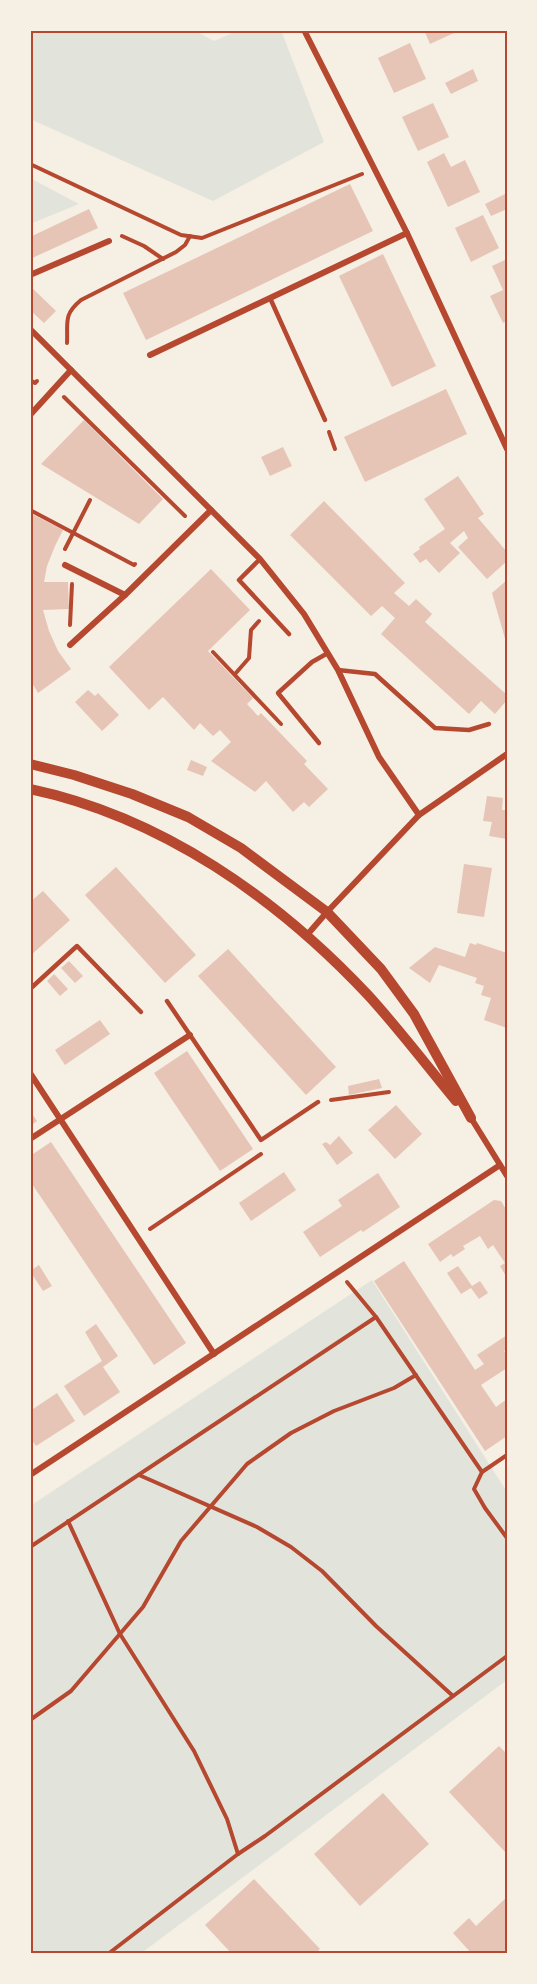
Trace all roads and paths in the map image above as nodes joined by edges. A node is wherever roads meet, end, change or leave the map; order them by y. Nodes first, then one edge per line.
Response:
1 (304, 30) edge
2 (30, 165) edge
3 (374, 169) junction
4 (407, 233) junction
5 (190, 236) junction
6 (109, 241) joint
7 (163, 259) junction
8 (30, 274) edge
9 (270, 298) junction
10 (30, 328) edge
11 (150, 356) dead end
12 (60, 358) junction
13 (71, 370) junction
14 (30, 380) edge
15 (55, 388) junction
16 (30, 415) edge
17 (325, 420) dead end
18 (507, 449) edge
19 (30, 510) edge
20 (211, 510) junction
21 (183, 514) junction
22 (175, 522) dead end
23 (195, 526) junction
24 (142, 556) dead end
25 (260, 558) junction
26 (65, 565) dead end
27 (125, 595) junction
28 (268, 613) junction
29 (289, 634) dead end
30 (70, 645) dead end
31 (213, 652) dead end
32 (328, 654) junction
33 (338, 670) junction
34 (235, 674) junction
35 (489, 724) dead end
36 (283, 726) dead end
37 (319, 743) dead end
38 (507, 754) edge
39 (30, 764) edge
40 (30, 789) edge
41 (419, 815) junction
42 (327, 912) junction
43 (307, 935) junction
44 (30, 989) edge
45 (168, 1001) dead end
46 (141, 1012) dead end
47 (190, 1035) junction
48 (30, 1073) edge
49 (389, 1092) dead end
50 (318, 1102) joint
51 (471, 1118) junction
52 (60, 1119) junction
53 (30, 1139) edge
54 (261, 1140) junction
55 (500, 1165) junction
56 (507, 1176) edge
57 (137, 1238) junction
58 (338, 1272) junction
59 (376, 1317) junction
60 (214, 1354) junction
61 (416, 1375) junction
62 (507, 1455) edge
63 (482, 1472) junction
64 (30, 1475) edge
65 (138, 1475) junction
66 (209, 1507) junction
67 (68, 1521) junction
68 (507, 1538) edge
69 (30, 1547) edge
70 (120, 1634) junction
71 (507, 1656) edge
72 (453, 1696) junction
73 (30, 1720) edge
74 (238, 1854) junction
75 (108, 1954) edge

1 - 3 street
2 - 5 path
3 - 4 street
3 - 5 path
4 - 9 street
4 - 18 street
5 - 7 path
6 - 7 path
6 - 8 street
7 - 12 path
9 - 11 street
9 - 17 lane
10 - 12 street
12 - 13 street
12 - 14 path
13 - 15 street
13 - 20 street
15 - 16 street
15 - 21 path
19 - 24 path
20 - 23 street
20 - 25 street
21 - 22 path
21 - 23 path
23 - 27 street
25 - 28 lane
25 - 32 street
26 - 27 street
27 - 30 street
28 - 29 lane
28 - 34 path
31 - 34 path
32 - 33 street
32 - 37 lane
33 - 35 lane
33 - 41 street
34 - 36 path
38 - 41 street
39 - 42 street
40 - 43 street
41 - 42 street
42 - 43 street
42 - 51 street
43 - 51 street
44 - 46 lane
45 - 47 lane
47 - 52 street
47 - 54 lane
48 - 52 street
49 - 50 path
50 - 54 lane
51 - 55 street
52 - 53 street
52 - 57 street
54 - 57 path
55 - 56 street
55 - 58 street
57 - 60 street
58 - 59 path
58 - 60 street
59 - 61 path
59 - 65 path
60 - 64 street
61 - 63 path
61 - 66 path
62 - 63 path
63 - 68 path
65 - 66 path
65 - 67 path
66 - 70 path
66 - 72 path
67 - 69 path
67 - 70 path
70 - 73 path
70 - 74 path
71 - 72 path
72 - 74 path
74 - 75 path

